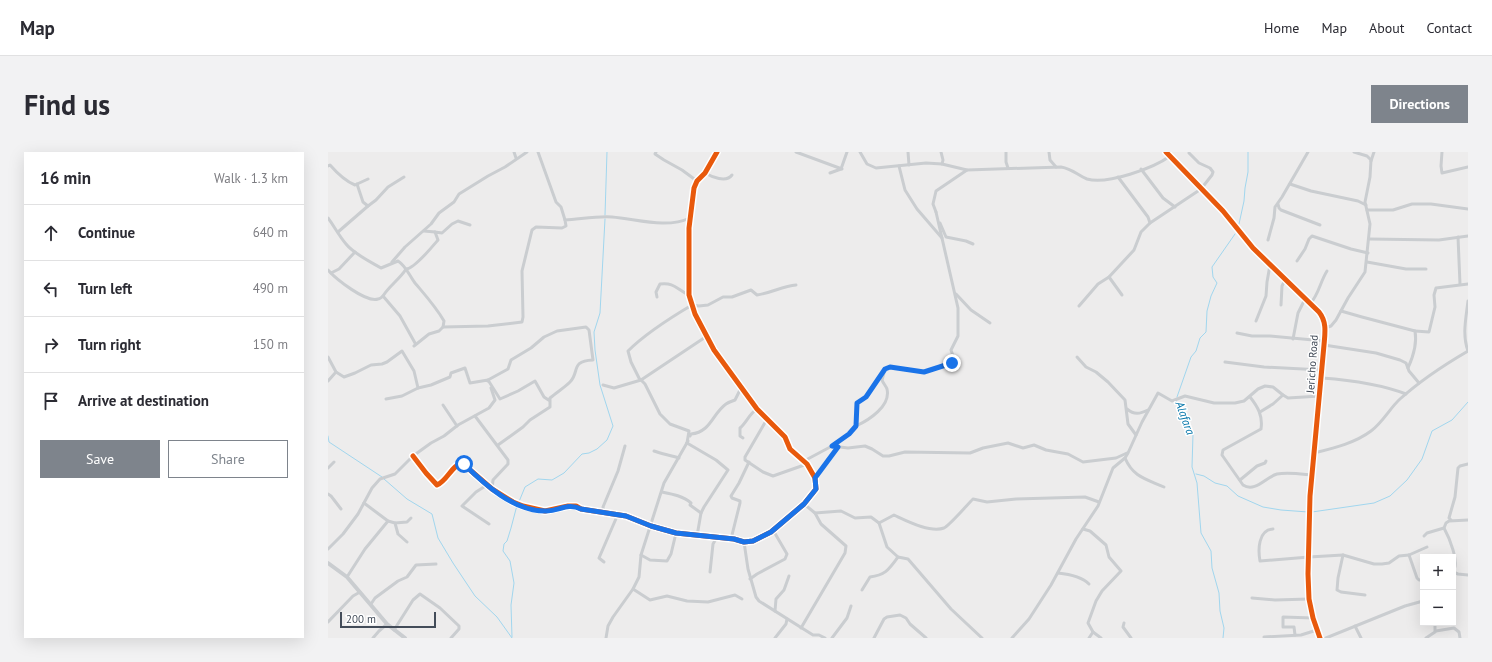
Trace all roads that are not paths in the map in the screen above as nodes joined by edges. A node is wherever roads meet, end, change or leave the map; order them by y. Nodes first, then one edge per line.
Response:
1 (514, 152) edge
2 (526, 152) edge
3 (538, 152) edge
4 (656, 152) edge
5 (718, 152) edge
6 (796, 152) edge
7 (847, 152) edge
8 (860, 152) edge
9 (908, 152) edge
10 (941, 152) edge
11 (1006, 152) edge
12 (1049, 152) edge
13 (1166, 152) edge
14 (1308, 152) edge
15 (1354, 152) edge
16 (1374, 152) edge
17 (1442, 152) edge
18 (1189, 153) edge
19 (1170, 156) junction
20 (516, 158) junction
21 (1371, 161) junction
22 (942, 164) junction
23 (909, 165) junction
24 (328, 166) edge
25 (898, 166) junction
26 (1056, 167) junction
27 (1008, 168) junction
28 (1468, 168) edge
29 (842, 169) junction
30 (1141, 169) junction
31 (967, 170) junction
32 (705, 173) junction
33 (830, 173) dead end
34 (732, 176) dead end
35 (404, 177) dead end
36 (1118, 177) junction
37 (368, 179) dead end
38 (697, 181) junction
39 (357, 184) junction
40 (1290, 184) junction
41 (1201, 189) junction
42 (1278, 204) junction
43 (1366, 205) junction
44 (368, 206) junction
45 (1174, 207) junction
46 (1468, 209) edge
47 (1367, 210) junction
48 (936, 212) junction
49 (328, 218) edge
50 (690, 218) junction
51 (565, 220) junction
52 (1150, 223) junction
53 (1320, 224) dead end
54 (470, 225) dead end
55 (424, 231) junction
56 (338, 232) junction
57 (435, 232) junction
58 (1468, 236) edge
59 (1458, 238) junction
60 (943, 239) junction
61 (1369, 239) junction
62 (1268, 240) dead end
63 (973, 244) dead end
64 (355, 252) junction
65 (1368, 253) junction
66 (1297, 261) dead end
67 (392, 262) junction
68 (1367, 262) junction
69 (1270, 265) junction
70 (406, 269) junction
71 (1426, 269) dead end
72 (329, 271) edge
73 (1327, 271) dead end
74 (1109, 277) junction
75 (1285, 280) junction
76 (1460, 284) junction
77 (1468, 284) edge
78 (796, 285) dead end
79 (956, 294) junction
80 (690, 295) junction
81 (1122, 295) dead end
82 (383, 296) junction
83 (657, 297) dead end
84 (1305, 299) junction
85 (1468, 301) edge
86 (1310, 304) junction
87 (692, 305) junction
88 (1281, 305) dead end
89 (1079, 306) dead end
90 (1341, 311) junction
91 (1256, 321) dead end
92 (990, 323) dead end
93 (443, 327) junction
94 (1325, 328) junction
95 (1415, 331) junction
96 (1237, 333) dead end
97 (707, 336) junction
98 (1293, 339) junction
99 (1324, 343) junction
100 (1468, 351) edge
101 (328, 357) edge
102 (1077, 357) dead end
103 (1225, 362) dead end
104 (1408, 368) junction
105 (885, 369) junction
106 (1322, 370) junction
107 (336, 372) junction
108 (1322, 378) junction
109 (641, 380) junction
110 (328, 381) edge
111 (1419, 383) junction
112 (603, 385) dead end
113 (418, 388) junction
114 (741, 388) junction
115 (1406, 394) junction
116 (1283, 395) junction
117 (1320, 396) junction
118 (1250, 397) junction
119 (386, 399) dead end
120 (550, 401) junction
121 (443, 405) dead end
122 (757, 409) junction
123 (1127, 409) junction
124 (1149, 409) junction
125 (1260, 412) junction
126 (475, 416) junction
127 (767, 419) junction
128 (456, 426) junction
129 (856, 426) junction
130 (1136, 435) junction
131 (743, 438) dead end
132 (687, 443) junction
133 (498, 445) junction
134 (625, 446) dead end
135 (832, 446) junction
136 (838, 447) junction
137 (654, 451) dead end
138 (1128, 453) junction
139 (1314, 453) junction
140 (413, 456) junction
141 (679, 458) junction
142 (1125, 458) junction
143 (804, 460) junction
144 (1266, 461) dead end
145 (334, 462) dead end
146 (749, 462) junction
147 (807, 464) junction
148 (1468, 464) edge
149 (328, 468) edge
150 (1312, 475) junction
151 (815, 478) junction
152 (1240, 480) junction
153 (487, 485) junction
154 (1164, 487) dead end
155 (492, 489) junction
156 (662, 492) junction
157 (328, 494) edge
158 (1099, 502) junction
159 (364, 504) junction
160 (804, 504) junction
161 (341, 509) dead end
162 (604, 512) junction
163 (701, 513) junction
164 (815, 513) junction
165 (618, 514) junction
166 (411, 518) dead end
167 (1451, 520) junction
168 (1468, 520) edge
169 (388, 521) junction
170 (395, 522) junction
171 (879, 523) junction
172 (489, 524) dead end
173 (651, 526) junction
174 (1444, 528) junction
175 (1083, 529) junction
176 (1273, 529) dead end
177 (773, 530) junction
178 (676, 533) junction
179 (697, 536) junction
180 (1424, 536) dead end
181 (717, 537) junction
182 (731, 539) junction
183 (407, 542) dead end
184 (744, 542) junction
185 (1427, 547) dead end
186 (328, 549) edge
187 (1453, 554) edge
188 (641, 555) junction
189 (1343, 555) junction
190 (1409, 555) junction
191 (898, 557) junction
192 (1309, 557) junction
193 (604, 562) dead end
194 (328, 563) edge
195 (436, 564) dead end
196 (710, 572) dead end
197 (1058, 573) junction
198 (1456, 573) edge
199 (1468, 575) edge
200 (789, 576) dead end
201 (346, 577) junction
202 (750, 579) junction
203 (1420, 580) edge
204 (1089, 584) dead end
205 (633, 589) junction
206 (862, 590) dead end
207 (360, 592) junction
208 (1365, 595) dead end
209 (1252, 598) dead end
210 (742, 599) dead end
211 (1309, 599) junction
212 (1420, 602) edge
213 (370, 604) junction
214 (851, 606) dead end
215 (775, 611) junction
216 (1313, 618) junction
217 (787, 619) junction
218 (328, 622) edge
219 (1124, 623) dead end
220 (388, 624) junction
221 (1355, 626) junction
222 (1435, 626) edge
223 (800, 628) junction
224 (394, 630) junction
225 (1317, 630) junction
226 (1436, 631) junction
227 (1093, 632) junction
228 (1295, 635) junction
229 (1264, 637) edge
230 (373, 638) edge
231 (405, 638) edge
232 (451, 638) edge
233 (606, 638) edge
234 (775, 638) edge
235 (825, 638) edge
236 (832, 638) edge
237 (874, 638) edge
238 (926, 638) edge
239 (982, 638) edge
240 (1012, 638) edge
241 (1089, 638) edge
242 (1101, 638) edge
243 (1131, 638) edge
244 (1320, 638) edge
245 (1326, 638) edge
246 (1361, 638) edge
247 (1426, 638) edge
248 (1460, 638) edge

1 - 20 street
2 - 20 street
3 - 51 street
4 - 38 street
5 - 32 street
6 - 29 street
7 - 29 street
8 - 25 street
9 - 23 street
10 - 22 street
11 - 27 street
12 - 26 street
13 - 19 street, Jericho Road
14 - 40 street
15 - 21 street
16 - 21 street
17 - 28 street
18 - 41 street
19 - 30 street
19 - 41 street, Jericho Road
20 - 55 street
21 - 43 street
22 - 23 street
22 - 31 street
23 - 25 street
24 - 39 street
25 - 60 street
26 - 27 street
26 - 36 street
27 - 31 street
29 - 33 street
30 - 36 street
30 - 45 street
31 - 48 street
32 - 34 street
32 - 38 street
35 - 44 street
36 - 52 street
37 - 39 street
38 - 50 street
39 - 44 street
40 - 42 street
40 - 43 street
41 - 45 street
41 - 69 street, Jericho Road
42 - 53 street
42 - 62 street
43 - 47 street
44 - 56 street
45 - 52 street
46 - 47 street
47 - 61 street
48 - 60 street
48 - 63 street
49 - 56 street
50 - 51 street
50 - 80 street
51 - 93 street
52 - 74 street
54 - 57 street
55 - 57 street
55 - 67 street
56 - 64 street
57 - 70 street
58 - 59 street
59 - 61 street
59 - 76 street
60 - 79 street
61 - 65 street
64 - 67 street
64 - 72 street
65 - 66 street
65 - 68 street
67 - 70 street
68 - 71 street
68 - 90 street
69 - 75 street, Jericho Road
69 - 91 street
70 - 82 street
70 - 93 street
72 - 82 street
73 - 86 street
74 - 81 street
74 - 89 street
75 - 84 street, Jericho Road
75 - 88 street
76 - 77 street
76 - 95 street
78 - 87 street
79 - 92 street
79 - 105 street
80 - 83 street
80 - 87 street
82 - 93 street
84 - 86 street, Jericho Road
84 - 98 street
85 - 100 street
86 - 94 street, Jericho Road
87 - 97 street
87 - 109 street
90 - 94 street
90 - 95 street
94 - 99 street, Jericho Road
95 - 104 street
96 - 98 street
97 - 109 street
97 - 114 street
98 - 99 street
99 - 104 street
99 - 106 street, Jericho Road
100 - 111 street
101 - 107 street
102 - 123 street
103 - 106 street
104 - 111 street
105 - 129 street
105 - 129 street
106 - 108 street, Jericho Road
107 - 110 street
107 - 113 street
108 - 115 street
108 - 117 street, Jericho Road
109 - 112 street
109 - 132 street
111 - 115 street
113 - 119 street
113 - 126 street
114 - 122 street
114 - 132 street
115 - 139 street
116 - 117 street
116 - 118 street
116 - 125 street
117 - 139 street, Jericho Road
118 - 124 street
118 - 125 street
120 - 120 street
120 - 133 street
121 - 128 street
122 - 127 street
122 - 131 street
123 - 124 street
123 - 130 street
124 - 130 street
125 - 152 street
126 - 128 street
126 - 133 street
127 - 143 street
127 - 146 street
128 - 140 street
129 - 135 street
130 - 138 street
132 - 141 street
132 - 163 street
133 - 155 street
134 - 162 street
135 - 136 street
135 - 143 street
136 - 138 street
136 - 151 street
137 - 141 street
138 - 142 street
139 - 150 street, Jericho Road
140 - 153 street
140 - 159 street
141 - 156 street
142 - 154 street
142 - 158 street
143 - 147 street
144 - 152 street
145 - 149 street
146 - 147 street
146 - 182 street
147 - 151 street
148 - 167 street
150 - 152 street
150 - 192 street, Jericho Road
151 - 160 street
153 - 155 street
153 - 172 street
155 - 162 street
156 - 163 street
156 - 173 street
157 - 161 street
158 - 171 street
158 - 175 street
159 - 169 street
159 - 186 street
160 - 164 street
160 - 177 street
162 - 165 street
163 - 179 street
164 - 171 street
164 - 223 street
165 - 173 street
165 - 193 street
166 - 170 street
167 - 168 street
167 - 174 street
169 - 170 street
169 - 201 street
170 - 183 street
171 - 191 street
173 - 178 street
173 - 188 street
174 - 180 street
174 - 187 street
175 - 197 street
175 - 227 street
176 - 192 street
177 - 184 street
177 - 202 street
178 - 179 street
178 - 188 street
179 - 181 street
181 - 182 street
181 - 196 street
182 - 184 street
184 - 202 street
185 - 190 street
188 - 205 street
189 - 190 street
189 - 192 street
189 - 208 street
190 - 203 street
191 - 206 street
191 - 239 street
192 - 211 street, Jericho Road
194 - 201 street
195 - 213 street
197 - 204 street
197 - 240 street
198 - 199 street
200 - 215 street
201 - 207 street
202 - 215 street
205 - 210 street
205 - 233 street
207 - 213 street
207 - 218 street
209 - 211 street
211 - 216 street, Jericho Road
212 - 221 street
213 - 220 street
214 - 236 street
215 - 217 street
216 - 225 street, Jericho Road
216 - 228 street
217 - 223 street
217 - 234 street
219 - 243 street
220 - 224 street
220 - 230 street
221 - 245 street
221 - 246 street
222 - 226 street
223 - 235 street
224 - 231 street
224 - 232 street
225 - 228 street
225 - 244 street, Jericho Road
226 - 247 street
226 - 248 street
227 - 241 street
227 - 242 street
228 - 229 street
237 - 238 street

